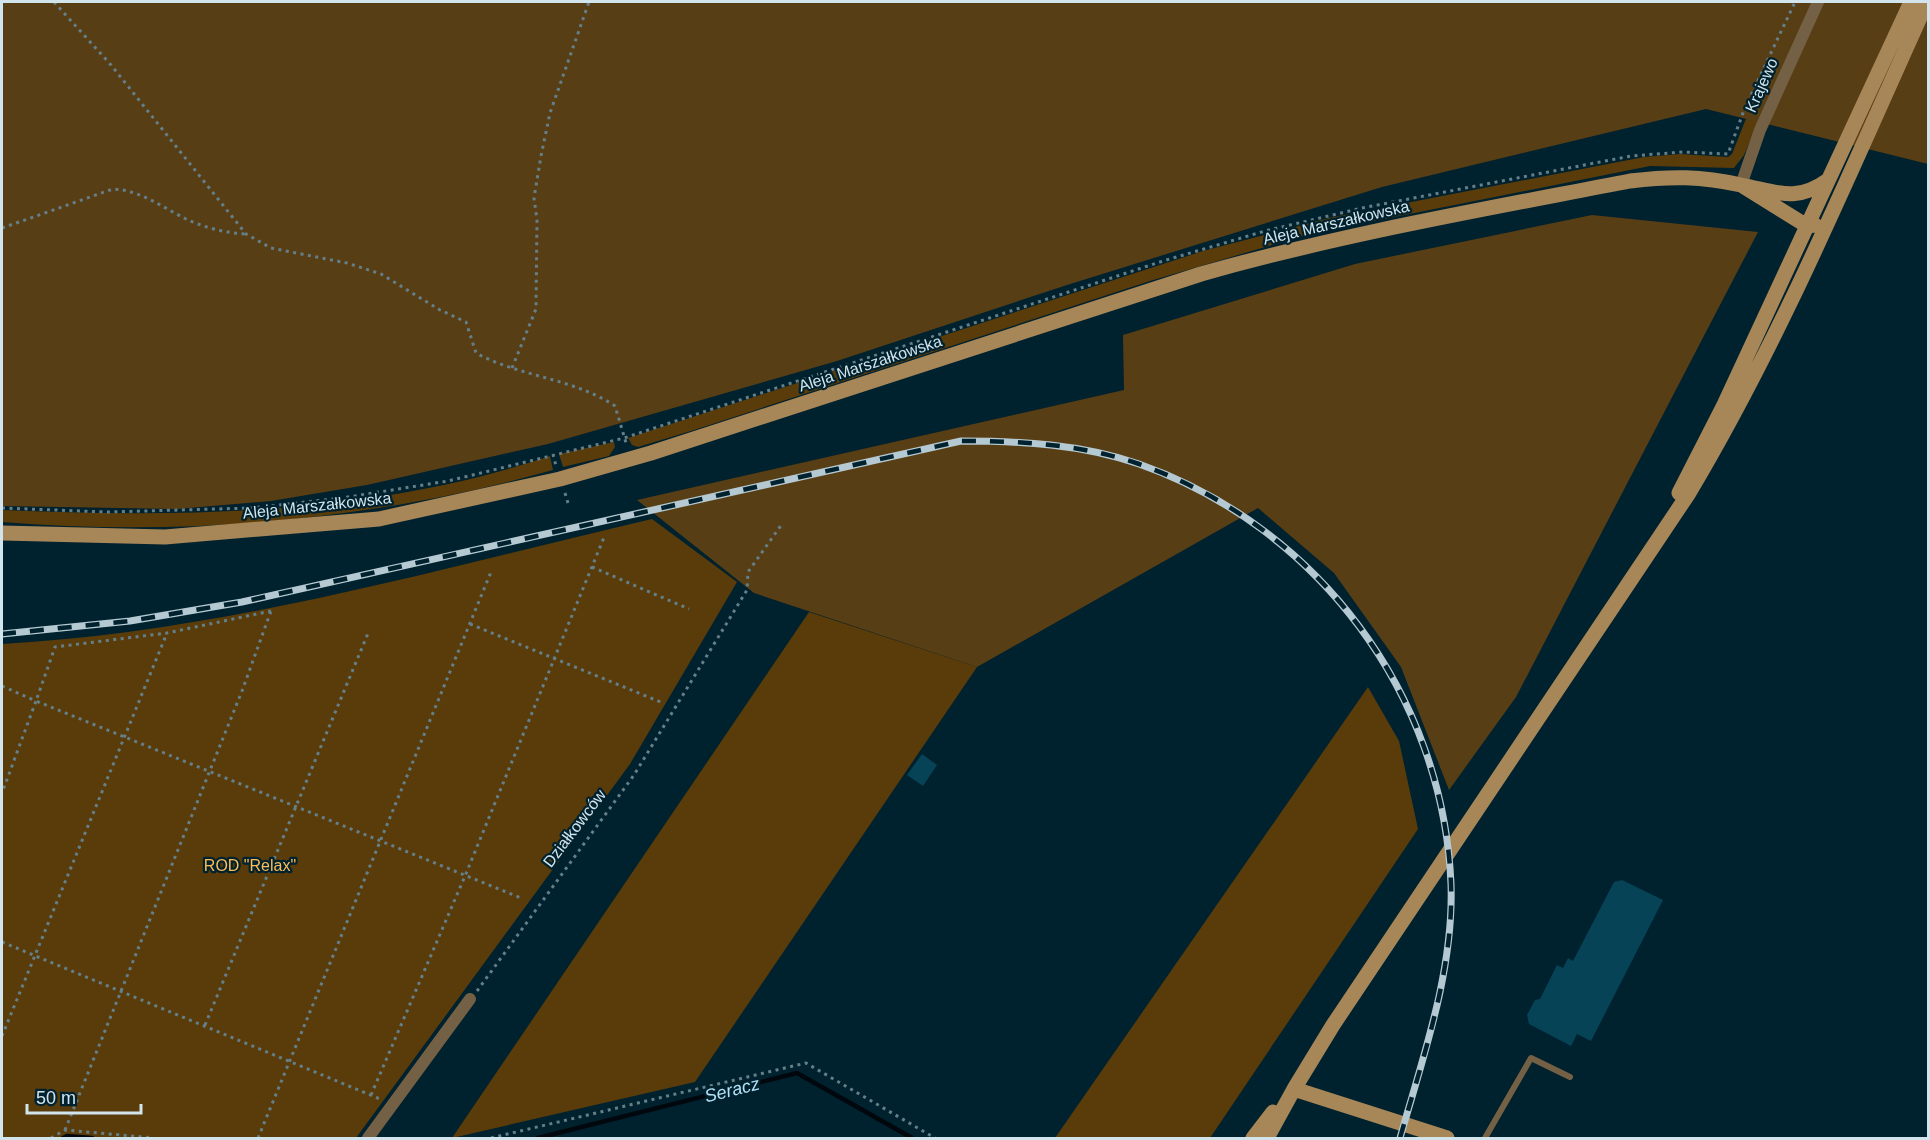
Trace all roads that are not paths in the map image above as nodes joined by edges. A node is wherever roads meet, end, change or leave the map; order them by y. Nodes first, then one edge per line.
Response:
1 (1818, 2) edge
2 (1911, 2) edge
3 (1927, 2) edge
4 (1829, 179) junction
5 (1741, 185) junction
6 (1785, 195) junction
7 (1815, 210) junction
8 (1826, 223) junction
9 (1807, 226) junction
10 (1664, 529) junction
11 (2, 532) edge
12 (470, 999) road end
13 (1570, 1077) dead end
14 (1294, 1089) junction
15 (368, 1138) edge
16 (1253, 1138) edge
17 (1267, 1138) edge
18 (1447, 1138) edge
19 (1485, 1138) edge

1 - 5 street, Krajewo
2 - 4 main road
3 - 8 main road
4 - 6 main road, Aleja Marszałkowska
4 - 7 main road
5 - 6 main road, Aleja Marszałkowska
5 - 9 main road, Aleja Marszałkowska
5 - 11 main road, Aleja Marszałkowska
6 - 7 main road, Aleja Marszałkowska
7 - 8 main road, Aleja Marszałkowska
7 - 9 main road
8 - 9 main road
8 - 10 main road
9 - 10 main road
10 - 14 main road
12 - 15 street
13 - 19 lane
14 - 16 main road
14 - 17 main road
14 - 18 main road

